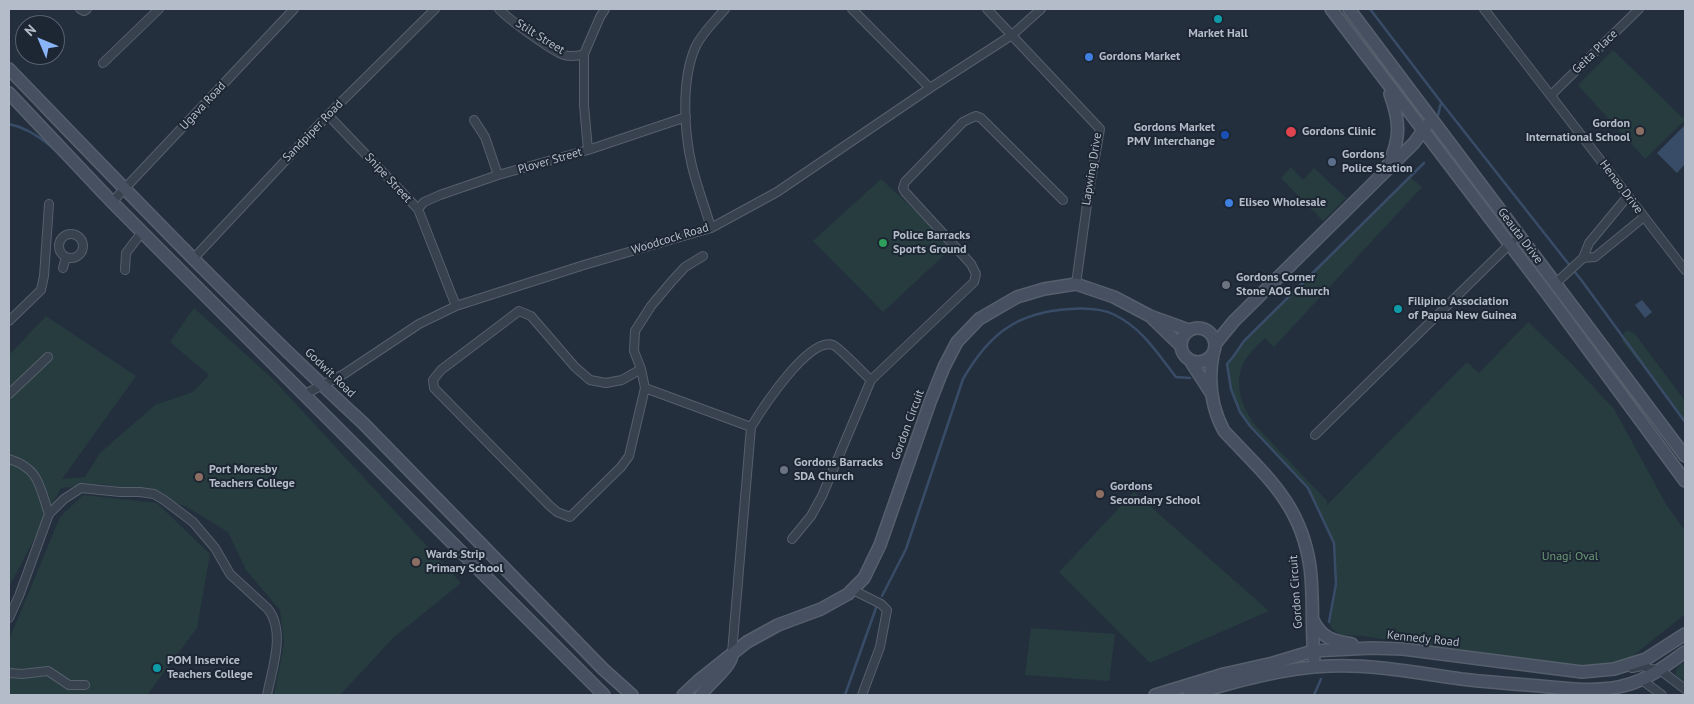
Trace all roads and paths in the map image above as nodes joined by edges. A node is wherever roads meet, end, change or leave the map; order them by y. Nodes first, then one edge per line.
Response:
1 (80, 9) edge
2 (87, 9) edge
3 (159, 9) edge
4 (294, 9) edge
5 (435, 9) edge
6 (499, 9) edge
7 (605, 9) edge
8 (725, 9) edge
9 (852, 9) edge
10 (987, 9) edge
11 (1041, 9) edge
12 (1331, 9) edge
13 (1349, 9) edge
14 (1484, 9) edge
15 (1639, 9) edge
16 (1012, 35) junction
17 (584, 54) junction
18 (103, 63) dead end
19 (9, 70) edge
20 (1386, 82) junction
21 (930, 88) junction
22 (9, 93) edge
23 (1551, 95) junction
24 (328, 114) junction
25 (686, 117) junction
26 (474, 120) dead end
27 (1432, 120) junction
28 (1423, 129) junction
29 (1414, 143) junction
30 (1435, 145) junction
31 (588, 150) junction
32 (1385, 171) junction
33 (498, 175) junction
34 (125, 189) junction
35 (1628, 196) junction
36 (1063, 200) dead end
37 (112, 202) junction
38 (48, 204) dead end
39 (418, 209) junction
40 (1644, 217) junction
41 (711, 228) junction
42 (142, 232) junction
43 (1518, 236) junction
44 (60, 242) junction
45 (46, 243) junction
46 (1510, 245) junction
47 (703, 256) dead end
48 (66, 257) junction
49 (194, 258) junction
50 (1583, 258) junction
51 (1682, 259) edge
52 (63, 268) dead end
53 (125, 270) dead end
54 (1685, 270) edge
55 (1559, 280) junction
56 (1076, 284) junction
57 (456, 306) junction
58 (1150, 316) junction
59 (9, 321) edge
60 (1234, 321) junction
61 (1205, 329) junction
62 (1188, 330) junction
63 (1180, 345) junction
64 (1214, 349) junction
65 (48, 356) dead end
66 (1191, 362) junction
67 (641, 369) junction
68 (871, 380) junction
69 (322, 386) junction
70 (644, 388) junction
71 (9, 394) edge
72 (305, 394) junction
73 (1211, 395) junction
74 (751, 427) junction
75 (1315, 435) dead end
76 (1685, 456) edge
77 (9, 459) edge
78 (1685, 481) edge
79 (48, 514) junction
80 (792, 539) dead end
81 (853, 590) junction
82 (9, 618) edge
83 (1312, 618) junction
84 (1685, 634) edge
85 (1371, 648) junction
86 (1313, 650) junction
87 (1685, 652) edge
88 (732, 654) junction
89 (1273, 663) junction
90 (1315, 667) junction
91 (1614, 669) junction
92 (1660, 670) junction
93 (9, 673) edge
94 (1642, 680) junction
95 (85, 685) dead end
96 (1685, 689) edge
97 (267, 695) edge
98 (604, 695) edge
99 (632, 695) edge
100 (683, 695) edge
101 (701, 695) edge
102 (862, 695) edge
103 (1155, 695) edge
104 (1189, 695) edge
105 (1662, 695) edge

1 - 2 street
3 - 18 street
4 - 34 street, Ugava Road
5 - 24 street, Sandpiper Road
6 - 17 street, Stilt Street
7 - 17 street
8 - 25 street
9 - 21 street
10 - 16 street, Lapwing Drive
11 - 16 street, Woodcock Road
12 - 20 main road, Geauta Drive
13 - 27 main road, Geauta Drive
14 - 23 street, Henao Drive
15 - 23 street, Geita Place
16 - 21 street, Woodcock Road
16 - 56 street, Lapwing Drive
17 - 31 street
19 - 34 main road, Godwit Road
20 - 28 main road, Geauta Drive
20 - 32 main road
21 - 41 street, Woodcock Road
22 - 37 main road
23 - 35 street, Henao Drive
24 - 39 street, Snipe Street
24 - 49 street, Sandpiper Road
25 - 31 street, Plover Street
25 - 41 street
26 - 33 street
27 - 28 main road
27 - 43 main road, Geauta Drive
28 - 29 main road
28 - 30 main road, Geauta Drive
29 - 30 main road
29 - 32 main road
30 - 46 main road, Geauta Drive
31 - 33 street, Plover Street
32 - 60 main road
33 - 39 street, Plover Street
34 - 37 street, Ugava Road
34 - 49 main road, Godwit Road
35 - 40 street, Henao Drive
35 - 50 street
36 - 68 street
37 - 42 main road
38 - 45 street
39 - 57 street, Snipe Street
40 - 50 street
40 - 51 street, Henao Drive
41 - 57 street, Woodcock Road
42 - 53 street
42 - 72 main road
43 - 46 street
43 - 55 main road, Geauta Drive
44 - 45 street
44 - 48 street
44 - 48 street
45 - 59 street
46 - 75 street
46 - 78 main road, Geauta Drive
47 - 67 street
48 - 52 street
49 - 69 main road, Godwit Road
50 - 55 street
51 - 54 street, Henao Drive
55 - 76 main road, Geauta Drive
56 - 58 main road, Gordon Circuit
56 - 81 main road, Gordon Circuit
57 - 69 street, Woodcock Road
58 - 62 main road, Gordon Circuit
58 - 63 main road, Gordon Circuit
60 - 61 main road
60 - 64 main road
61 - 62 main road
61 - 64 main road
62 - 63 main road
63 - 66 main road
64 - 66 main road
64 - 73 main road, Gordon Circuit
65 - 71 street
66 - 73 main road, Gordon Circuit
67 - 70 street
67 - 70 street
68 - 74 street
68 - 80 street
69 - 72 street, Woodcock Road
69 - 99 main road, Godwit Road
70 - 74 street
72 - 98 main road
73 - 83 main road, Gordon Circuit
74 - 88 street
77 - 79 street
79 - 82 street
79 - 97 street
81 - 88 main road, Gordon Circuit
81 - 102 street
83 - 85 main road
83 - 86 main road, Gordon Circuit
83 - 89 main road
84 - 91 main road, Kennedy Road
85 - 86 main road, Kennedy Road
85 - 91 main road, Kennedy Road
86 - 89 main road, Kennedy Road
86 - 90 main road, Gordon Circuit
87 - 92 main road
88 - 100 main road, Gordon Circuit
88 - 101 main road, Gordon Circuit
89 - 103 main road, Kennedy Road
90 - 94 main road
90 - 104 main road
91 - 92 street
92 - 94 main road
92 - 96 street
93 - 95 street
94 - 105 street

